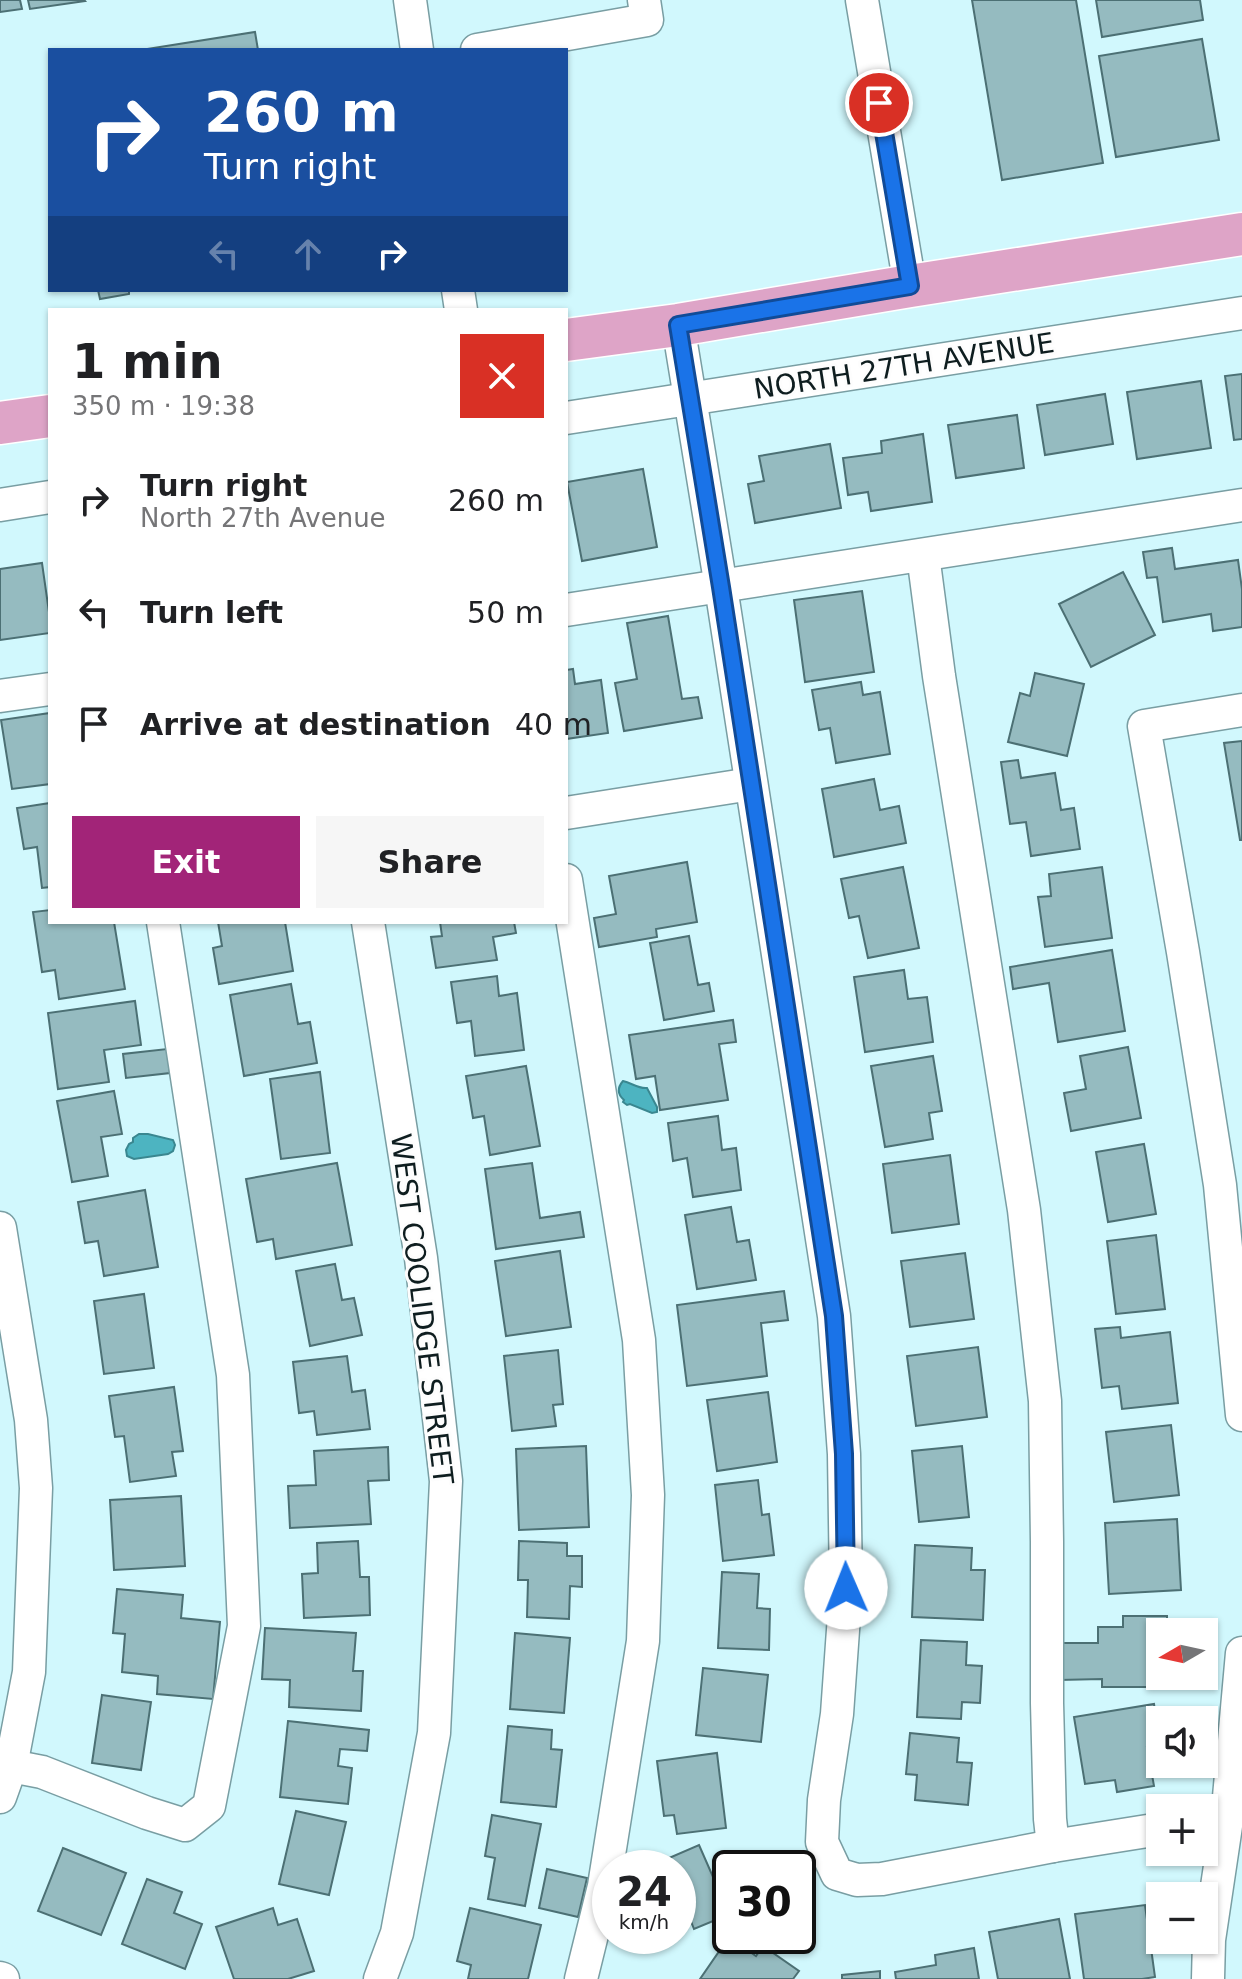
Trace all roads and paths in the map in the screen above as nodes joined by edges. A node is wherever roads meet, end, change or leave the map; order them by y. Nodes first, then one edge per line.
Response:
1 (410, 0) edge
2 (644, 0) edge
3 (862, 0) edge
4 (417, 48) edge
5 (488, 48) edge
6 (1242, 234) edge
7 (910, 286) junction
8 (1242, 313) edge
9 (678, 325) junction
10 (568, 340) edge
11 (690, 400) junction
12 (48, 416) edge
13 (568, 418) edge
14 (0, 423) edge
15 (48, 497) edge
16 (0, 505) edge
17 (1242, 505) edge
18 (923, 555) junction
19 (721, 587) junction
20 (568, 610) edge
21 (48, 689) edge
22 (0, 696) edge
23 (1242, 710) edge
24 (751, 784) junction
25 (568, 813) edge
26 (568, 893) edge
27 (163, 924) edge
28 (368, 924) edge
29 (0, 1228) edge
30 (1242, 1415) edge
31 (1242, 1653) edge
32 (11, 1766) junction
33 (0, 1797) edge
34 (1224, 1819) edge
35 (1146, 1831) edge
36 (1053, 1846) junction
37 (380, 1979) edge
38 (581, 1979) edge
39 (1208, 1979) edge

1 - 4 street
2 - 5 street
3 - 7 street
6 - 7 main road
7 - 9 main road
8 - 11 street, NORTH 27TH AVENUE
9 - 10 main road
9 - 11 street
11 - 13 street, NORTH 27TH AVENUE
11 - 19 street
12 - 14 main road
15 - 16 street
17 - 18 street
18 - 19 street
18 - 36 street
19 - 20 street
19 - 24 street
21 - 22 street
23 - 30 street
24 - 25 street
24 - 36 street
26 - 38 street
27 - 32 street
28 - 37 street, WEST COOLIDGE STREET
29 - 32 street
31 - 34 street
32 - 33 street
34 - 39 street
35 - 36 street

